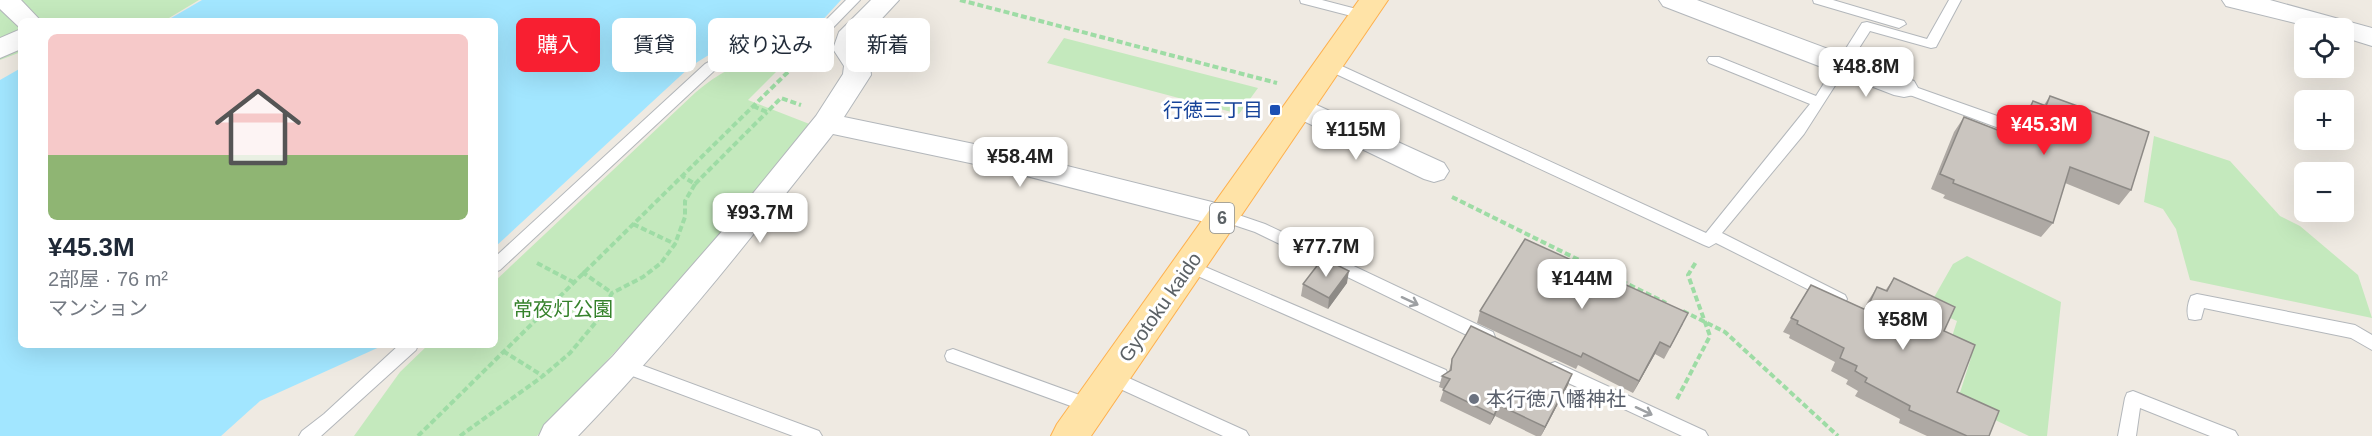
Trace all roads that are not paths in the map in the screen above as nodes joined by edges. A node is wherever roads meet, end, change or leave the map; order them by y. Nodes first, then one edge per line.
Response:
1 (6, 0) edge
2 (854, 0) edge
3 (886, 0) edge
4 (1306, 0) edge
5 (1672, 0) edge
6 (1819, 0) edge
7 (1955, 0) edge
8 (2235, 0) edge
9 (1369, 8) edge
10 (25, 18) edge
11 (1936, 36) junction
12 (2372, 37) edge
13 (18, 40) edge
14 (0, 50) edge
15 (1714, 60) dead end
16 (1328, 65) junction
17 (1843, 65) junction
18 (1904, 88) joint
19 (1305, 100) junction
20 (1819, 102) junction
21 (826, 123) junction
22 (2012, 127) dead end
23 (1439, 182) road end
24 (1224, 216) junction
25 (1711, 238) junction
26 (498, 263) edge
27 (1189, 266) junction
28 (1854, 307) edge
29 (2195, 314) dead end
30 (2372, 343) edge
31 (1505, 346) edge
32 (407, 348) edge
33 (953, 356) dead end
34 (1537, 361) edge
35 (625, 366) junction
36 (1440, 375) edge
37 (1111, 377) junction
38 (1090, 406) junction
39 (308, 436) edge
40 (556, 436) edge
41 (813, 436) edge
42 (1070, 436) edge
43 (1240, 436) edge
44 (1699, 436) edge
45 (2127, 436) edge
46 (2229, 436) edge

1 - 10 street
2 - 26 lane
3 - 21 street
4 - 9 lane
5 - 17 street
6 - 11 lane
7 - 11 lane
8 - 12 street
9 - 16 main road, Gyotoku kaido / 6
11 - 17 lane
13 - 14 street
15 - 20 lane
16 - 19 main road, Gyotoku kaido / 6
16 - 25 lane
17 - 18 street
17 - 20 lane
18 - 22 lane
19 - 23 street
19 - 24 main road, Gyotoku kaido / 6
20 - 25 lane
21 - 24 street
21 - 35 street
24 - 27 main road, Gyotoku kaido / 6
24 -> 31 lane
25 - 28 lane
27 - 36 lane
27 - 37 main road, Gyotoku kaido / 6
29 - 30 lane
32 - 39 lane
33 - 38 lane
34 -> 44 lane
35 - 40 street
35 - 41 lane
37 - 38 main road, Gyotoku kaido / 6
37 - 43 lane
38 - 42 main road, Gyotoku kaido / 6
45 - 46 lane

